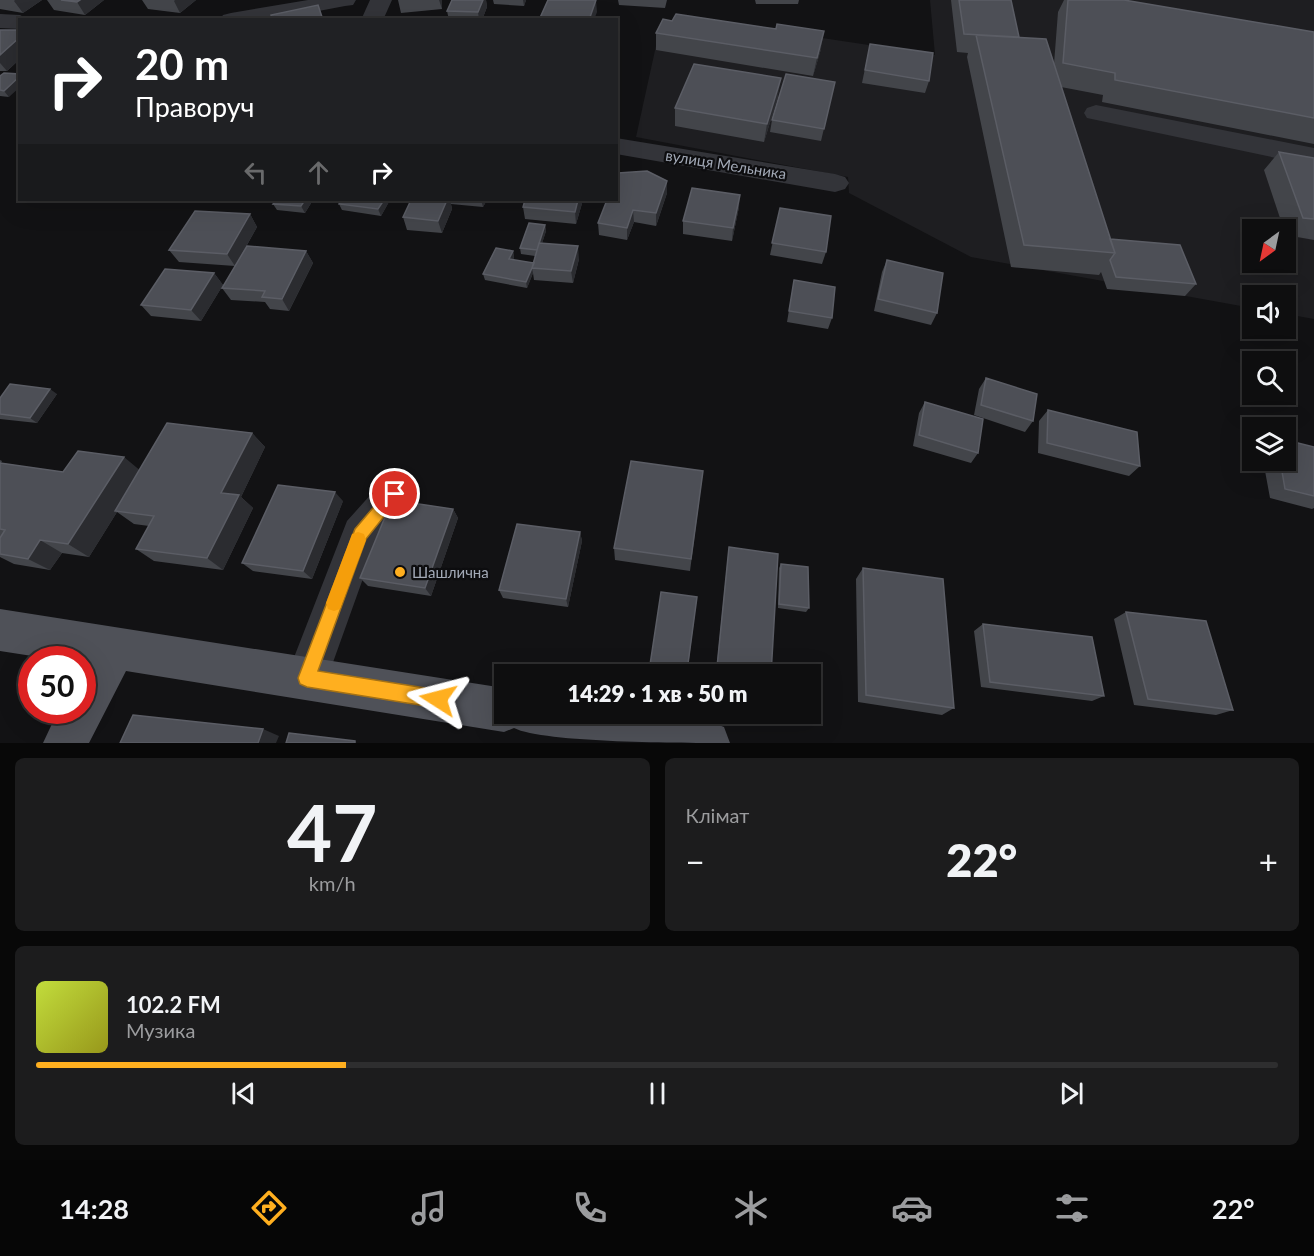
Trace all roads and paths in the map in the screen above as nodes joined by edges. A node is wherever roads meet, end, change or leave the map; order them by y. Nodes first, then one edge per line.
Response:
1 (345, 0) edge
2 (381, 0) edge
3 (242, 18) edge
4 (373, 18) edge
5 (0, 21) edge
6 (18, 22) edge
7 (1096, 113) dead end
8 (618, 146) edge
9 (1314, 157) edge
10 (835, 183) dead end
11 (395, 494) dead end
12 (0, 630) edge
13 (114, 650) junction
14 (307, 678) junction
15 (96, 684) edge
16 (494, 708) edge
17 (75, 724) edge
18 (591, 724) edge
19 (65, 743) edge
20 (708, 743) edge

1 - 3 street
2 - 4 street
5 - 6 street
7 - 9 street
8 - 10 street, вулиця Мельника
11 - 14 street
12 - 13 main road
13 - 14 main road
13 - 15 main road
14 - 16 main road
17 - 19 main road
18 - 20 main road

